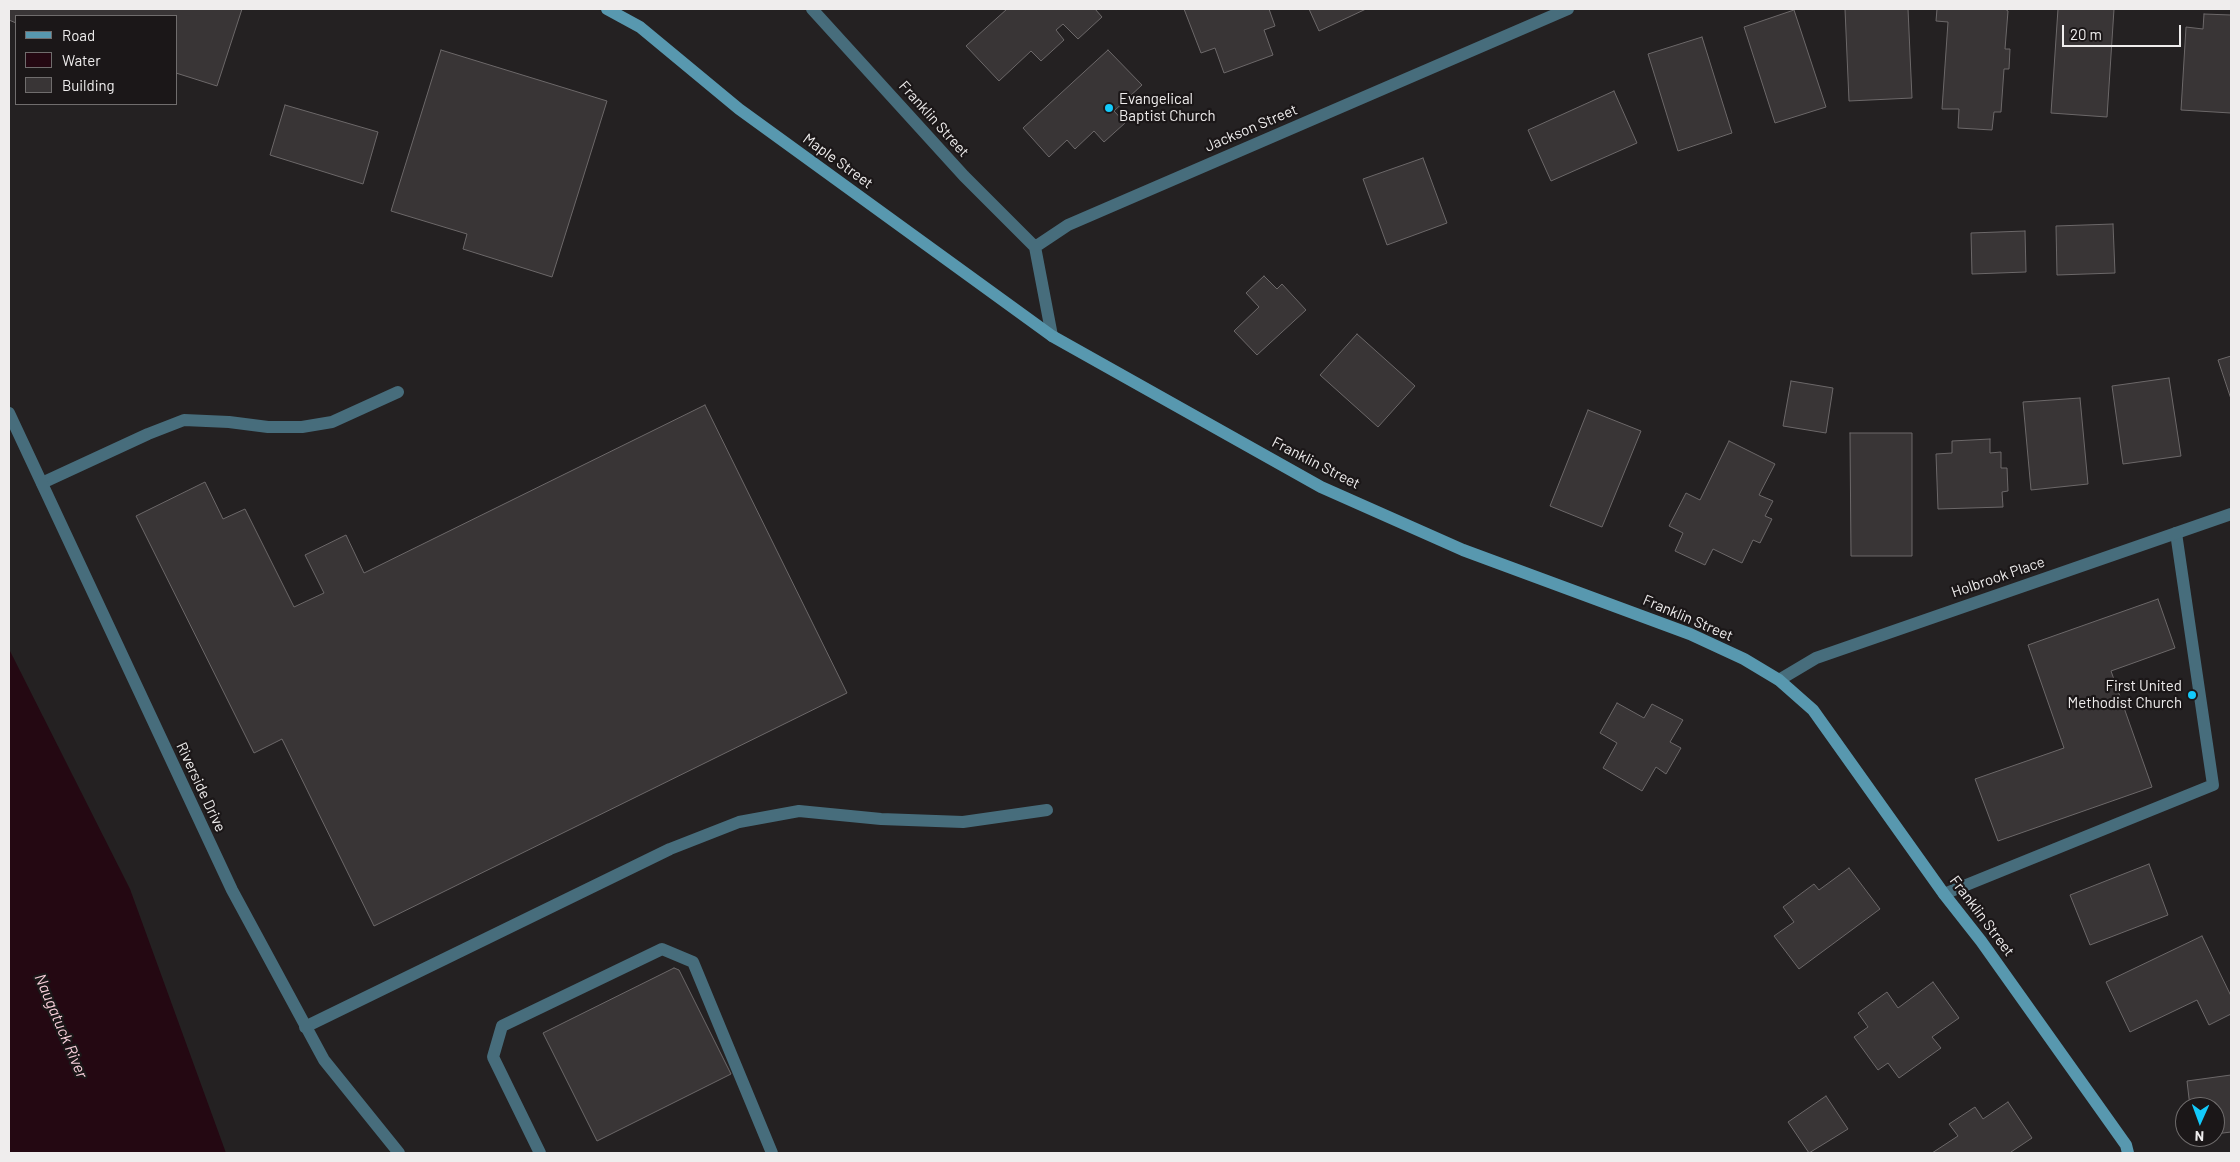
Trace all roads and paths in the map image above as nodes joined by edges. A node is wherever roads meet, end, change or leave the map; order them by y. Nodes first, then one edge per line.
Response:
1 (607, 9) edge
2 (812, 9) edge
3 (1568, 9) edge
4 (1035, 247) junction
5 (1052, 336) junction
6 (398, 392) dead end
7 (9, 414) edge
8 (42, 483) junction
9 (2231, 514) edge
10 (2176, 533) junction
11 (1779, 680) junction
12 (1047, 810) dead end
13 (1944, 894) junction
14 (305, 1026) junction
15 (399, 1153) edge
16 (540, 1153) edge
17 (772, 1153) edge
18 (2128, 1153) edge

1 - 5 main road, Maple Street
2 - 4 street, Franklin Street
3 - 4 street, Jackson Street
4 - 5 street
5 - 11 main road, Franklin Street
6 - 8 street
7 - 8 street, Riverside Drive
8 - 14 street, Riverside Drive
9 - 10 street, Holbrook Place
10 - 11 street, Holbrook Place
10 - 13 street
11 - 13 main road, Franklin Street
12 - 14 street
13 - 18 main road, Franklin Street
14 - 15 street, Riverside Drive
16 - 17 street

